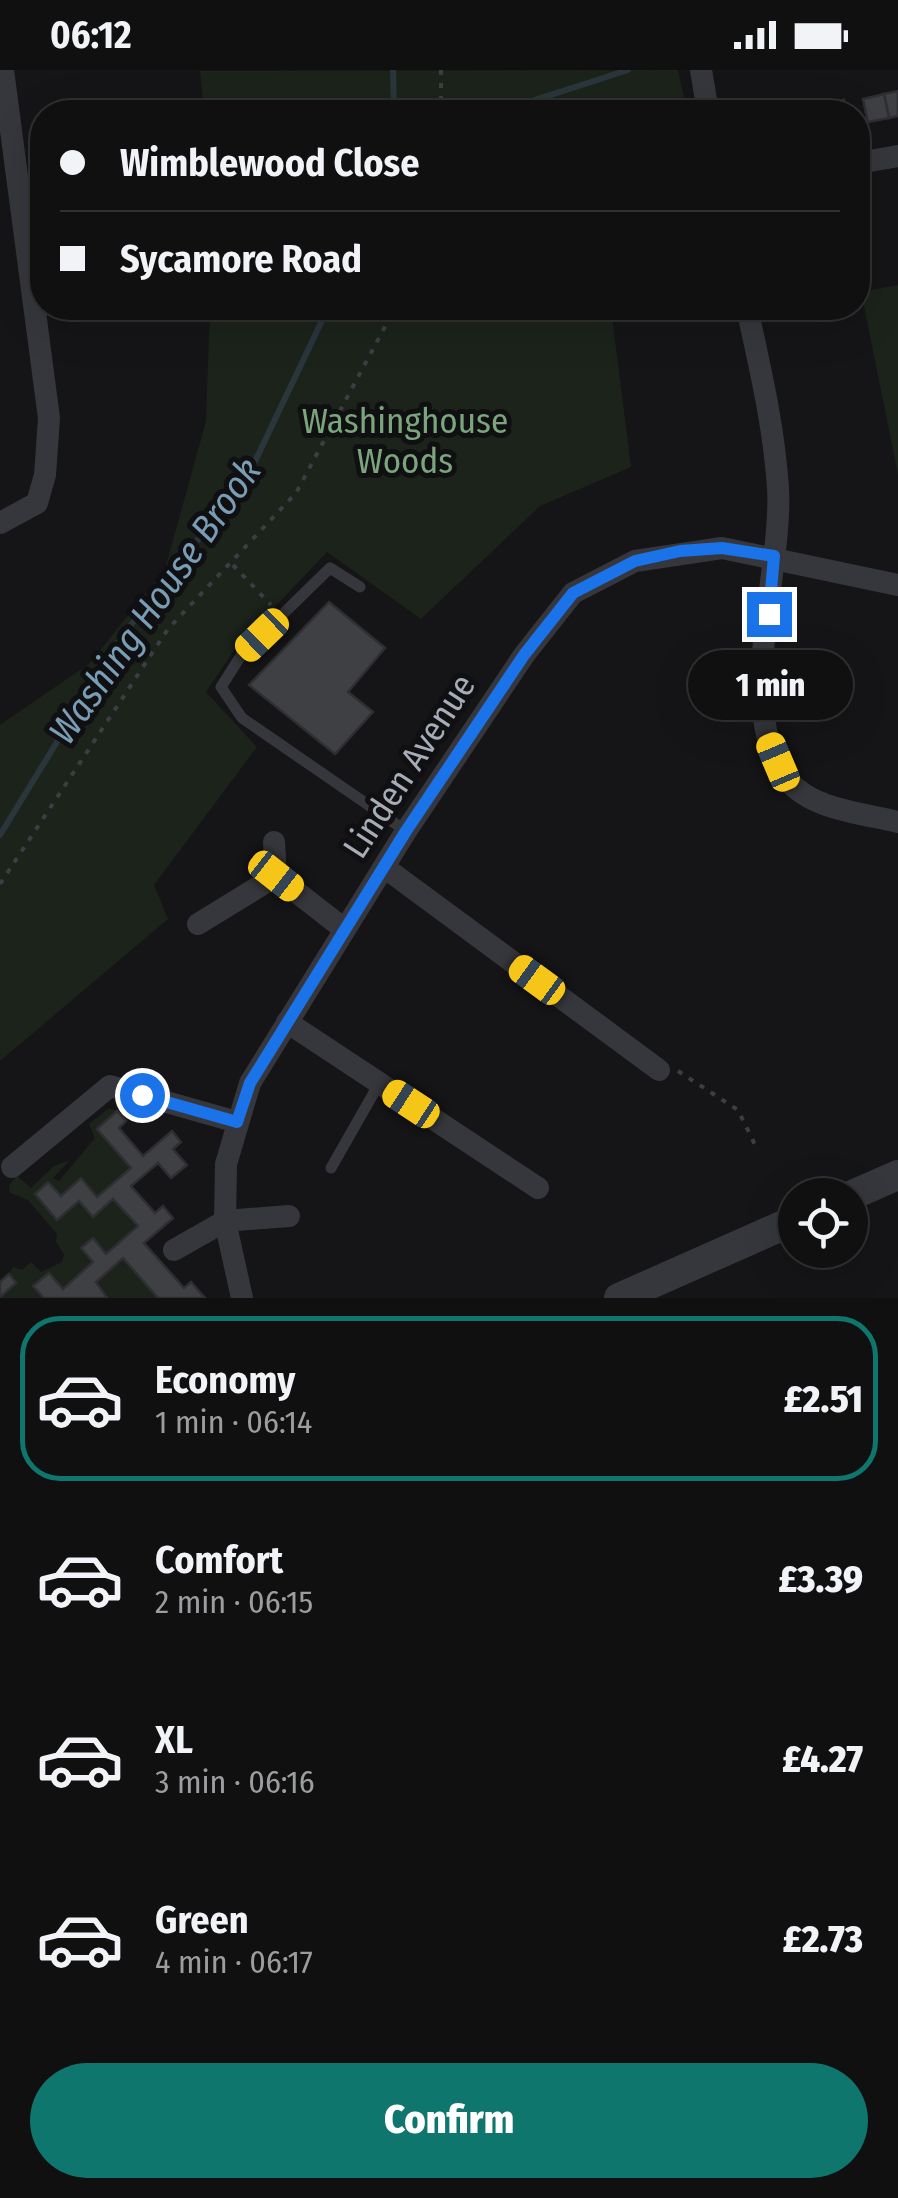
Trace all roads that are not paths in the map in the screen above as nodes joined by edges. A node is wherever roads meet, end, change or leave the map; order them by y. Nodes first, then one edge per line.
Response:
1 (3, 70) edge
2 (701, 70) edge
3 (706, 100) edge
4 (898, 156) edge
5 (870, 161) edge
6 (30, 274) edge
7 (36, 320) edge
8 (750, 320) edge
9 (0, 522) edge
10 (774, 556) junction
11 (898, 585) edge
12 (360, 588) dead end
13 (898, 822) edge
14 (406, 831) junction
15 (274, 842) dead end
16 (384, 867) junction
17 (276, 876) junction
18 (198, 924) dead end
19 (344, 929) junction
20 (287, 1022) junction
21 (659, 1070) road end
22 (380, 1082) junction
23 (237, 1122) junction
24 (12, 1167) dead end
25 (331, 1168) dead end
26 (898, 1175) edge
27 (538, 1188) dead end
28 (868, 1188) edge
29 (289, 1216) dead end
30 (225, 1221) junction
31 (778, 1227) edge
32 (174, 1250) dead end
33 (242, 1298) edge
34 (618, 1298) edge

1 - 6 street
2 - 3 street
4 - 5 street
7 - 9 street
8 - 10 street
10 - 11 street, Linden Avenue
10 - 13 street
10 - 14 street, Linden Avenue
12 - 14 lane
14 - 16 street, Linden Avenue
15 - 17 street
16 - 19 street, Linden Avenue
16 - 21 street
17 - 18 street
17 - 19 street
19 - 20 street, Linden Avenue
20 - 22 street
20 - 23 street, Linden Avenue
22 - 25 lane
22 - 27 street
23 - 24 street
23 - 30 street, Linden Avenue
26 - 28 street
29 - 30 street
30 - 32 street
30 - 33 street, Linden Avenue
31 - 34 street

